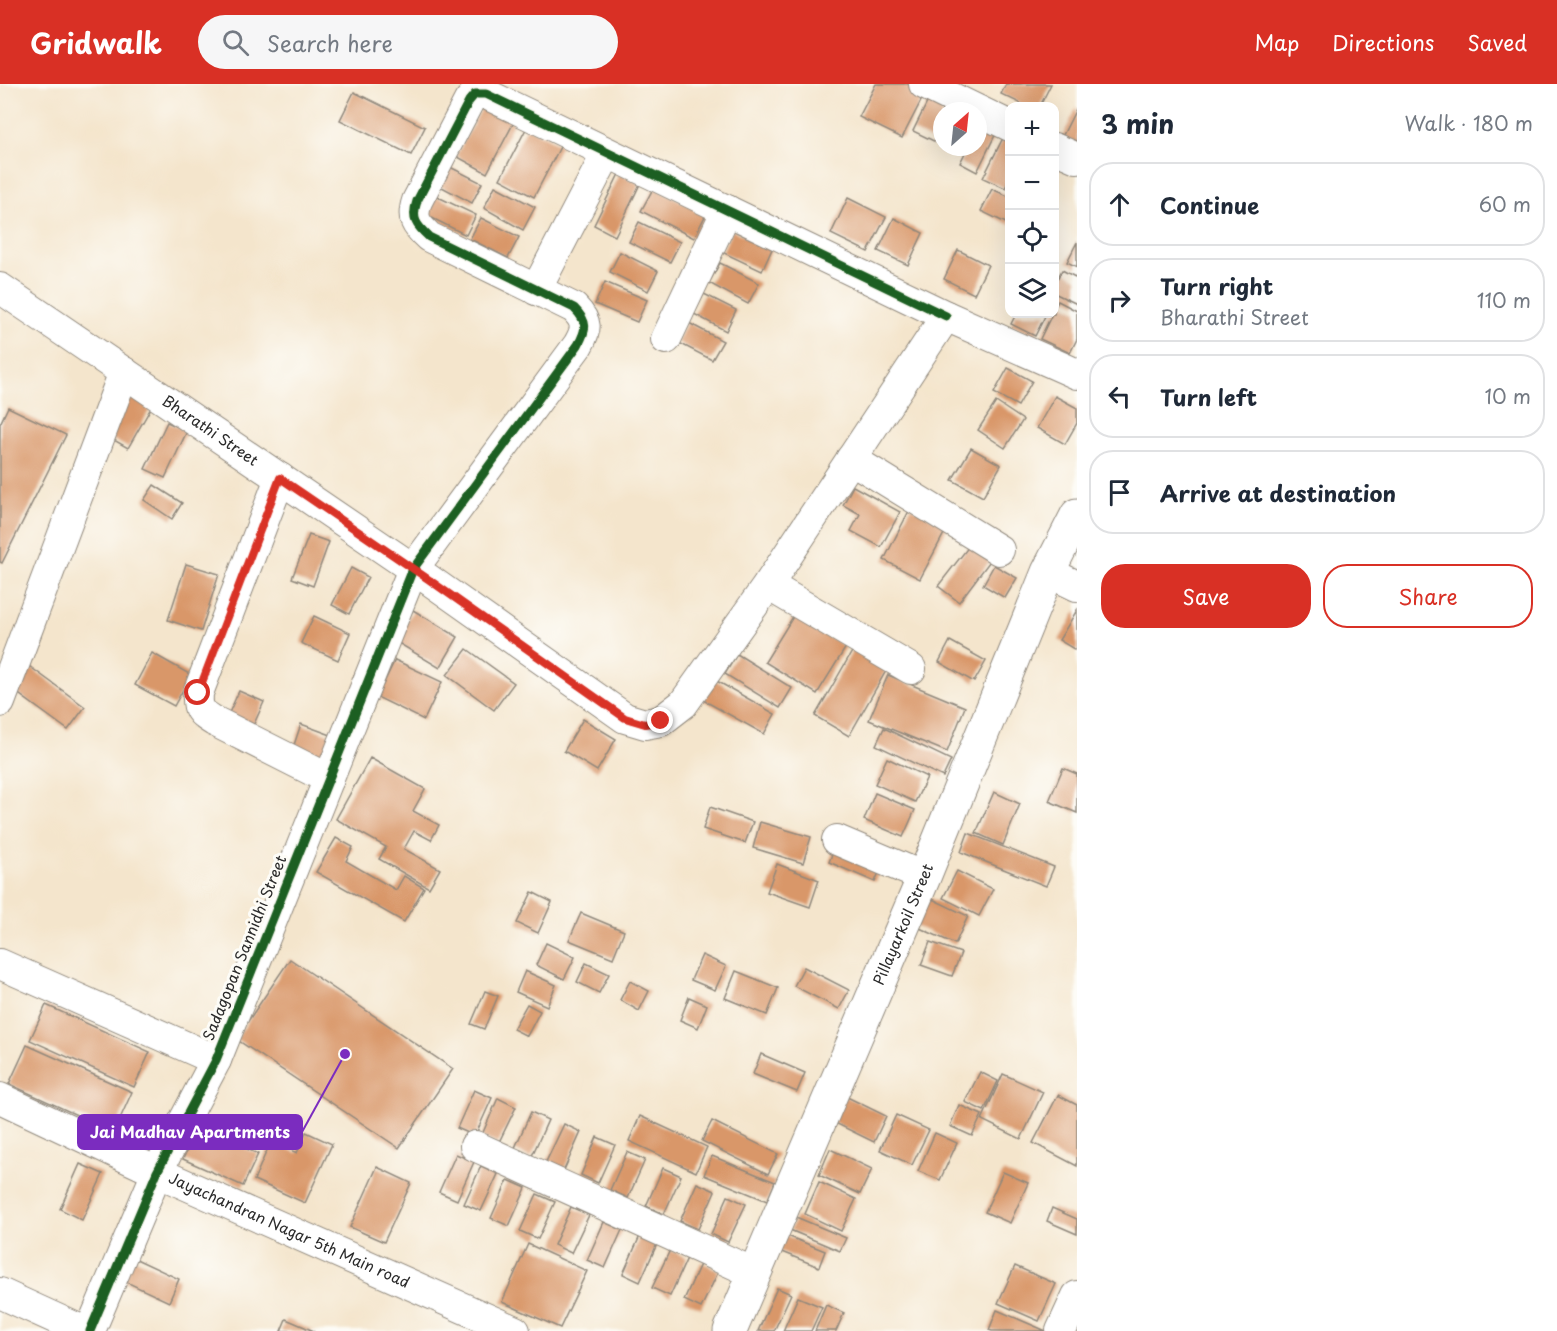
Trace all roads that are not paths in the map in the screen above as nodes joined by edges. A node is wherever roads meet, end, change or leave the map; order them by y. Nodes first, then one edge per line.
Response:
1 (924, 84) edge
2 (1005, 124) edge
3 (1059, 150) edge
4 (607, 153) junction
5 (1077, 159) edge
6 (726, 210) junction
7 (0, 288) edge
8 (536, 290) junction
9 (946, 316) junction
10 (666, 339) dead end
11 (124, 372) junction
12 (1077, 374) edge
13 (851, 459) junction
14 (280, 478) junction
15 (1077, 515) edge
16 (999, 550) dead end
17 (413, 569) junction
18 (1048, 572) junction
19 (768, 585) junction
20 (1077, 586) edge
21 (911, 669) dead end
22 (0, 702) edge
23 (329, 779) junction
24 (837, 840) dead end
25 (924, 877) junction
26 (0, 964) edge
27 (216, 1060) junction
28 (0, 1098) edge
29 (475, 1146) dead end
30 (157, 1172) junction
31 (754, 1274) junction
32 (0, 1293) edge
33 (1077, 1296) edge
34 (83, 1331) edge
35 (90, 1331) edge
36 (515, 1331) edge
37 (730, 1331) edge
38 (1061, 1331) edge

1 - 2 street
3 - 5 street
4 - 6 street
4 - 8 street
4 - 8 street
6 - 9 street
6 - 10 street
7 - 11 street, Bharathi Street
8 - 17 street, Sadagopan Sannidhi Street
9 - 12 street
9 - 13 street
11 - 14 street, Bharathi Street
11 - 22 street
13 - 16 street
13 - 19 street
14 - 17 street, Bharathi Street
14 - 23 street
15 - 18 street, Pillayarkoil Street
17 - 19 street, Bharathi Street
17 - 23 street, Sadagopan Sannidhi Street
18 - 20 street
18 - 25 street, Pillayarkoil Street
19 - 21 street
23 - 27 street, Sadagopan Sannidhi Street
24 - 25 street
25 - 31 street, Pillayarkoil Street
26 - 27 street
27 - 30 street, Sadagopan Sannidhi Street
28 - 30 street, Jayachandran Nagar 5th Main road
29 - 31 street
30 - 35 street, Sadagopan Sannidhi Street
30 - 36 street, Jayachandran Nagar 5th Main road
31 - 37 street, Pillayarkoil Street
32 - 34 street
33 - 38 street

